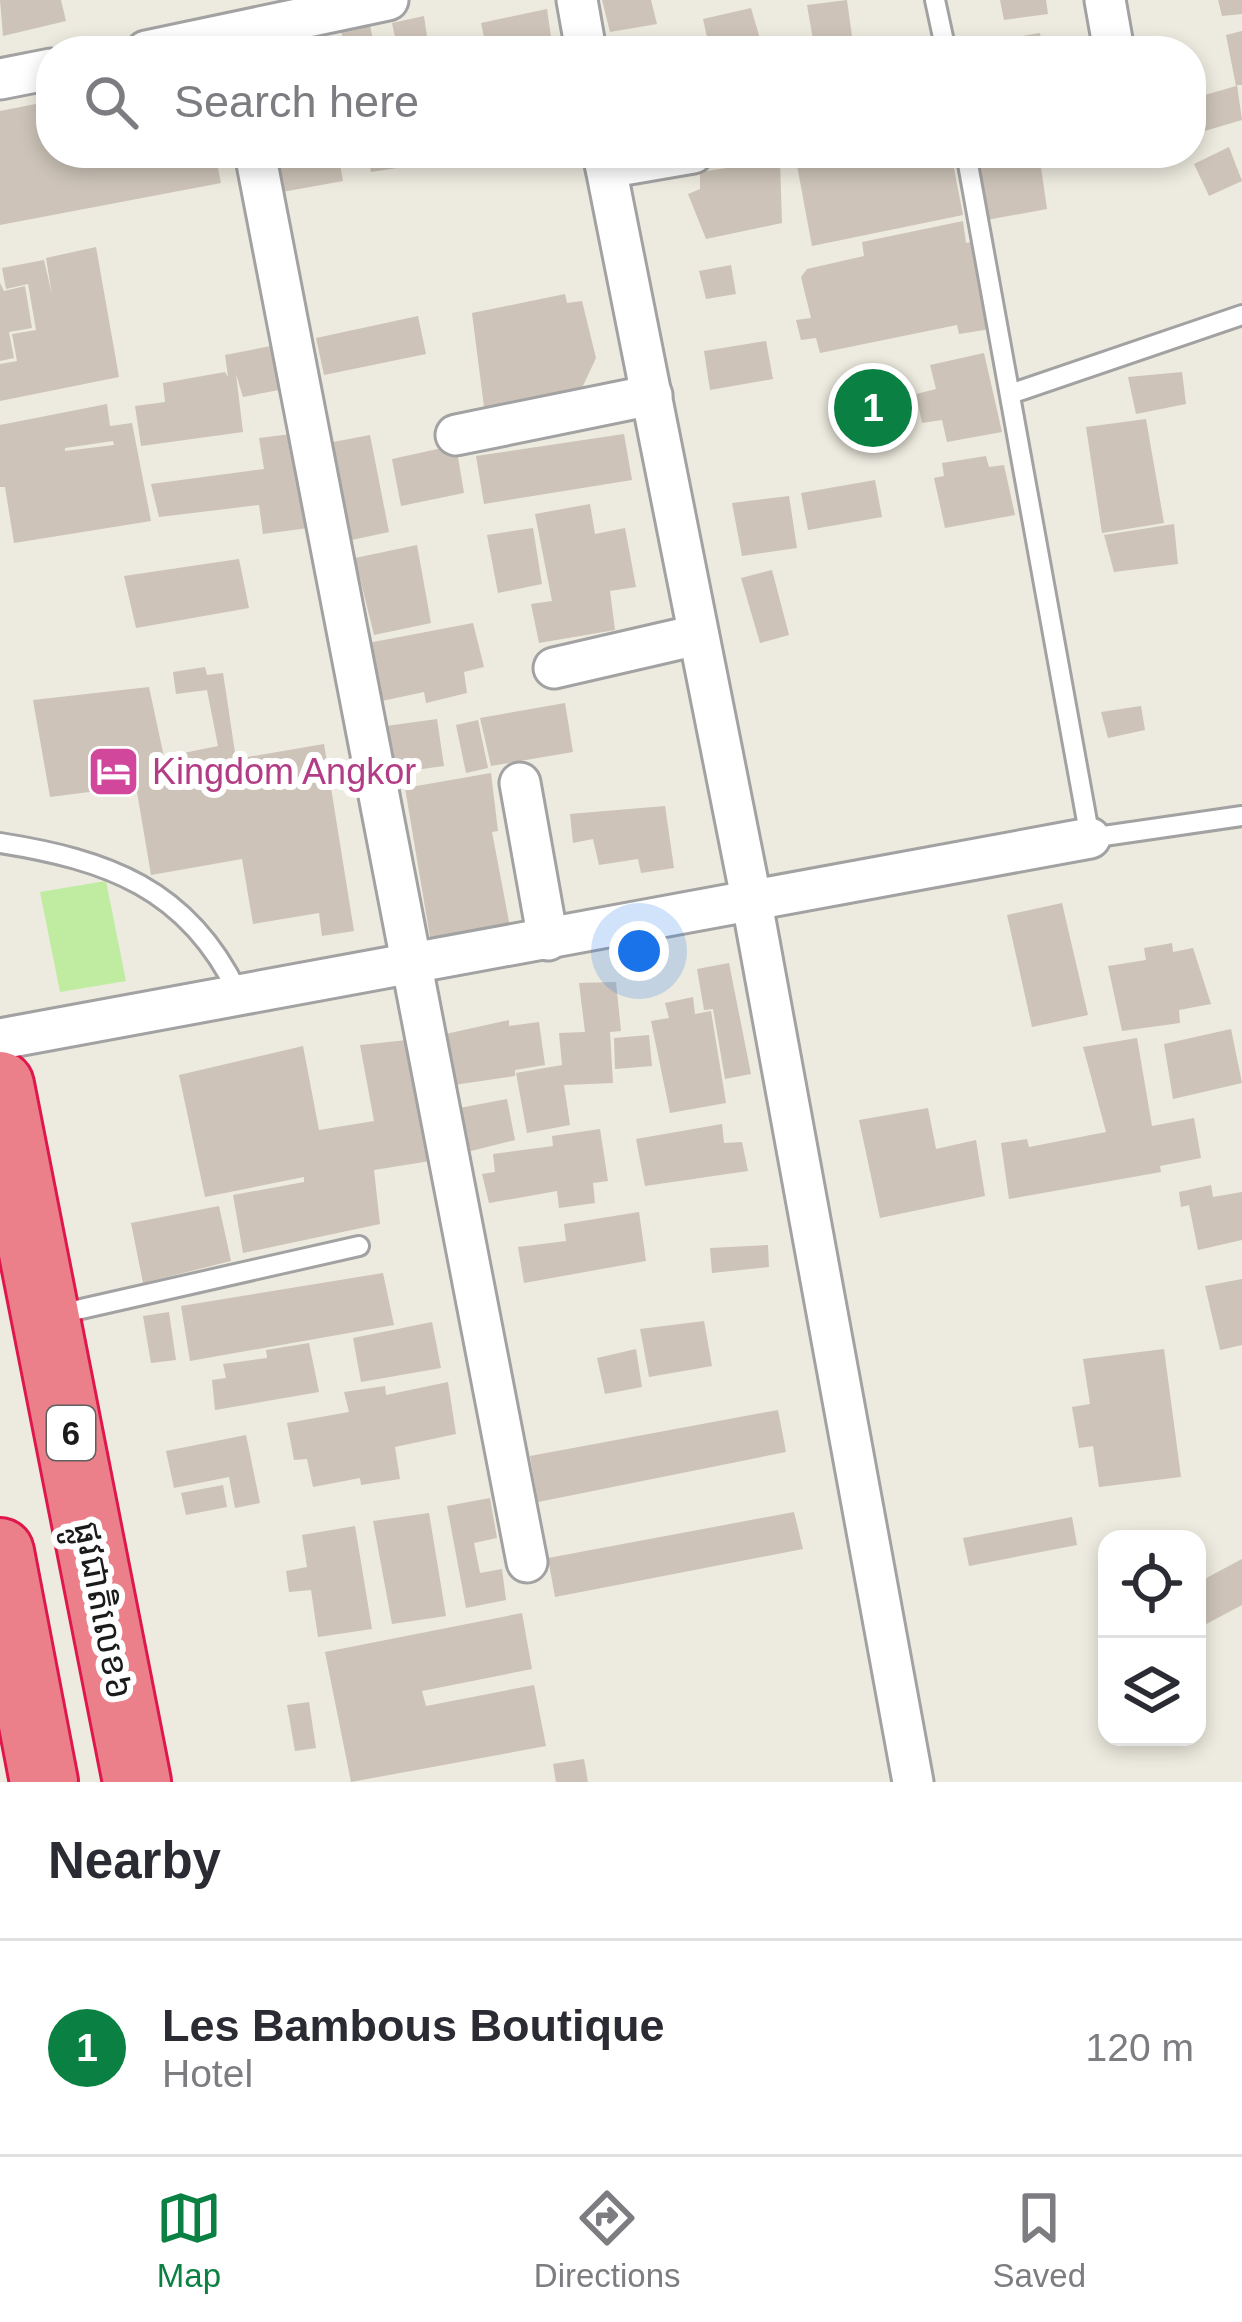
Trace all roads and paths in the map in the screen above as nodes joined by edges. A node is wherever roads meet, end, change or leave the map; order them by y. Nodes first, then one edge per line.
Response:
1 (388, 0) edge
2 (577, 0) edge
3 (935, 0) edge
4 (1105, 0) edge
5 (231, 28) edge
6 (201, 36) edge
7 (583, 36) edge
8 (943, 36) edge
9 (1111, 36) edge
10 (36, 72) edge
11 (0, 79) edge
12 (257, 168) edge
13 (606, 168) edge
14 (969, 168) edge
15 (1242, 315) edge
16 (1010, 394) junction
17 (652, 395) junction
18 (457, 435) dead end
19 (697, 634) junction
20 (554, 668) dead end
21 (520, 783) dead end
22 (1242, 816) edge
23 (1090, 838) junction
24 (0, 843) edge
25 (752, 903) junction
26 (548, 940) junction
27 (410, 962) junction
28 (237, 992) junction
29 (0, 1039) edge
30 (0, 1084) edge
31 (359, 1246) dead end
32 (49, 1316) junction
33 (526, 1562) dead end
34 (4, 1594) edge
35 (44, 1782) edge
36 (137, 1782) edge
37 (914, 1782) edge

1 - 5 street
2 - 7 street
3 - 8 lane
4 - 9 street
5 - 6 street
10 - 11 street
12 - 27 street
13 - 17 street
14 - 16 lane
15 - 16 lane
16 - 23 lane
17 - 18 street
17 - 19 street
19 - 20 street
19 - 25 street
21 - 26 street
22 - 23 lane
23 - 25 street
24 - 28 lane
25 - 26 street
25 - 37 street
26 - 27 street
27 - 28 street
27 - 33 street
28 - 29 street
30 - 32 highway, ផ្លូវជាតិលេខ៦ / 6
31 - 32 lane
32 - 36 highway, ផ្លូវជាតិលេខ៦ / 6
34 - 35 highway

